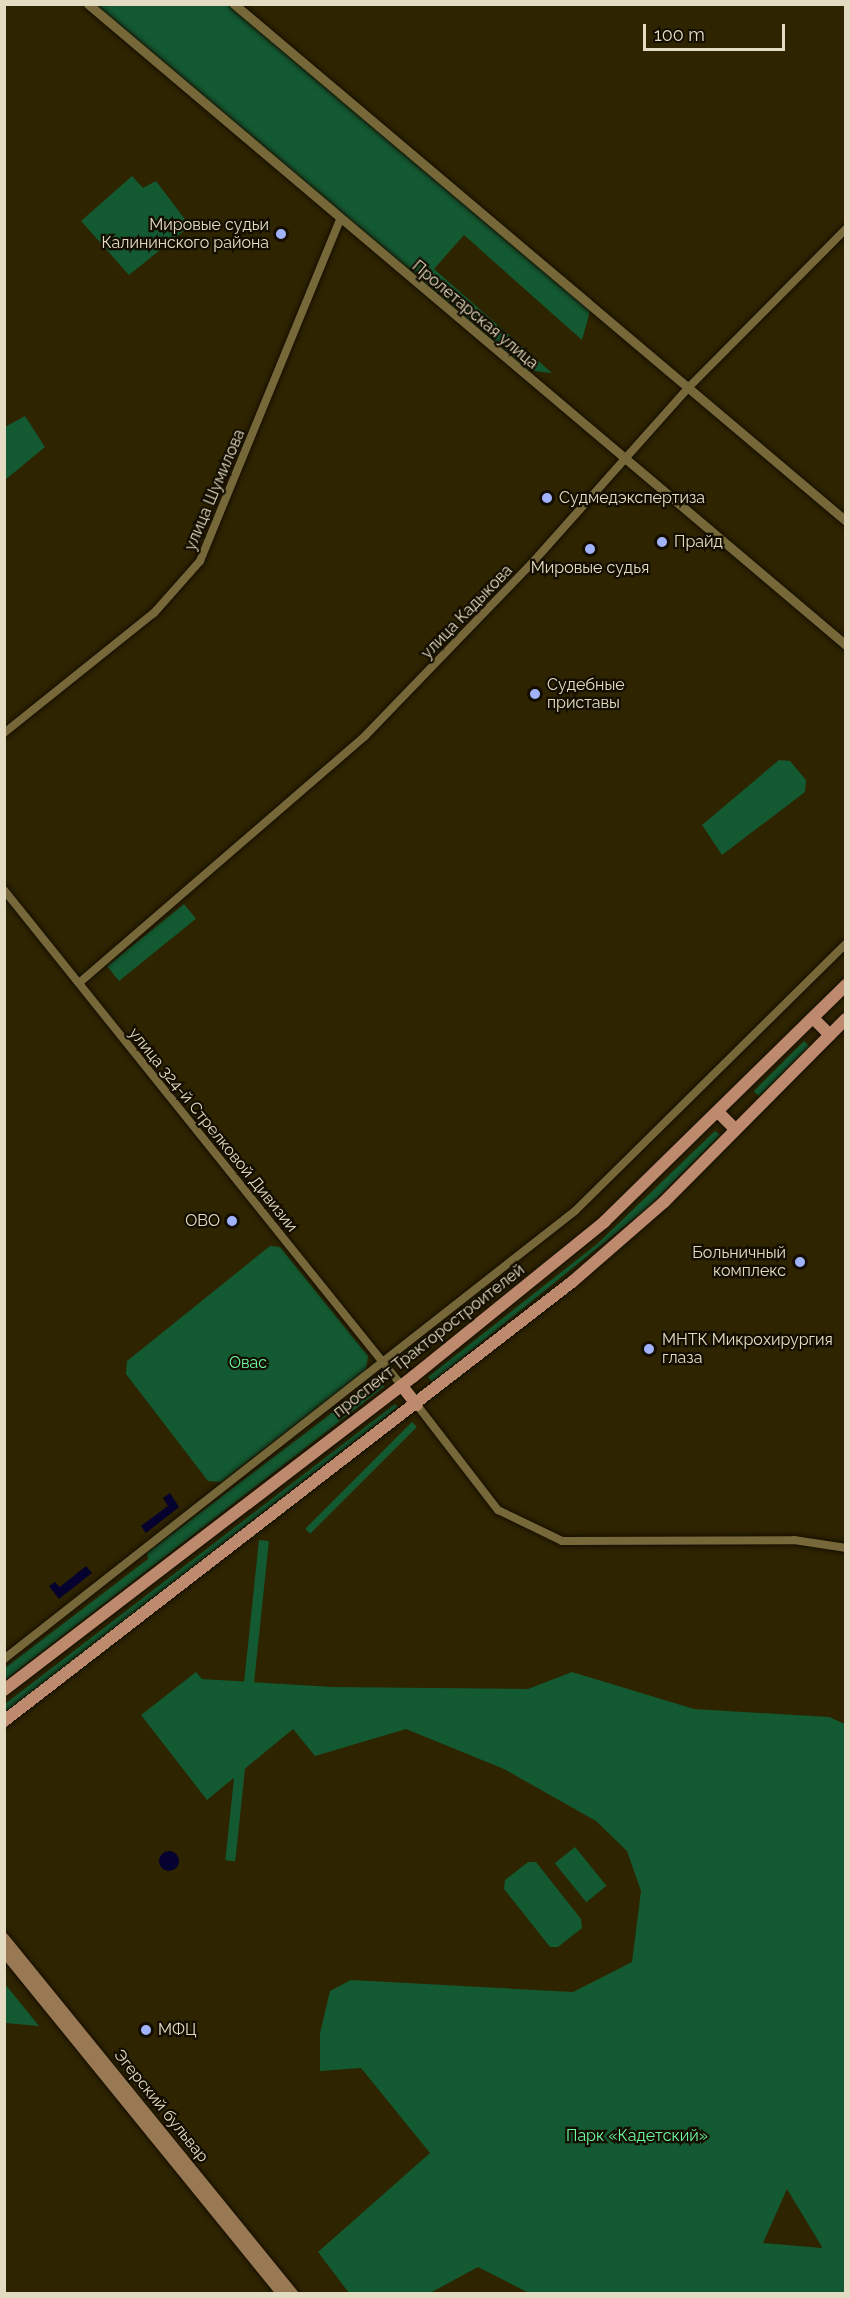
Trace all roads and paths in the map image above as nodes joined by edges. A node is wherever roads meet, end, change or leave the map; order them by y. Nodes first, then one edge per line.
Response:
1 (88, 4) edge
2 (234, 4) edge
3 (340, 219) junction
4 (846, 229) edge
5 (690, 386) junction
6 (623, 460) junction
7 (846, 521) edge
8 (846, 645) edge
9 (4, 733) edge
10 (4, 890) edge
11 (846, 944) edge
12 (78, 983) junction
13 (846, 985) edge
14 (813, 1018) junction
15 (846, 1019) edge
16 (830, 1035) junction
17 (719, 1113) junction
18 (735, 1129) junction
19 (385, 1364) junction
20 (402, 1386) junction
21 (417, 1405) junction
22 (846, 1548) edge
23 (4, 1659) edge
24 (4, 1690) edge
25 (4, 1721) edge
26 (4, 1938) edge
27 (4, 1952) edge
28 (66, 2021) junction
29 (269, 2271) junction
30 (282, 2294) edge
31 (293, 2294) edge

1 - 3 street, Пролетарская улица
2 - 5 street
3 - 6 street, Пролетарская улица
3 - 9 street, улица Шумилова
4 - 5 street, улица Кадыкова
5 - 6 street, улица Кадыкова
5 - 7 street
6 - 8 street, Пролетарская улица
6 - 12 street, улица Кадыкова
10 - 12 street, улица 324-й Стрелковой Дивизии
11 - 19 street
12 - 19 street, улица 324-й Стрелковой Дивизии
13 - 14 main road, проспект Тракторостроителей
14 - 16 main road
14 - 17 main road, проспект Тракторостроителей
15 - 16 main road
16 - 18 main road
17 - 18 main road
17 - 20 main road, проспект Тракторостроителей
18 - 21 main road
19 - 20 street, улица 324-й Стрелковой Дивизии
19 - 23 street
20 - 21 main road
20 - 24 main road, проспект Тракторостроителей
21 - 22 street
21 - 25 main road
26 - 28 main road, Эгерский бульвар
27 - 28 main road, Эгерский бульвар
28 - 29 main road, Эгерский бульвар
29 - 30 main road, Эгерский бульвар
29 - 31 main road, Эгерский бульвар

